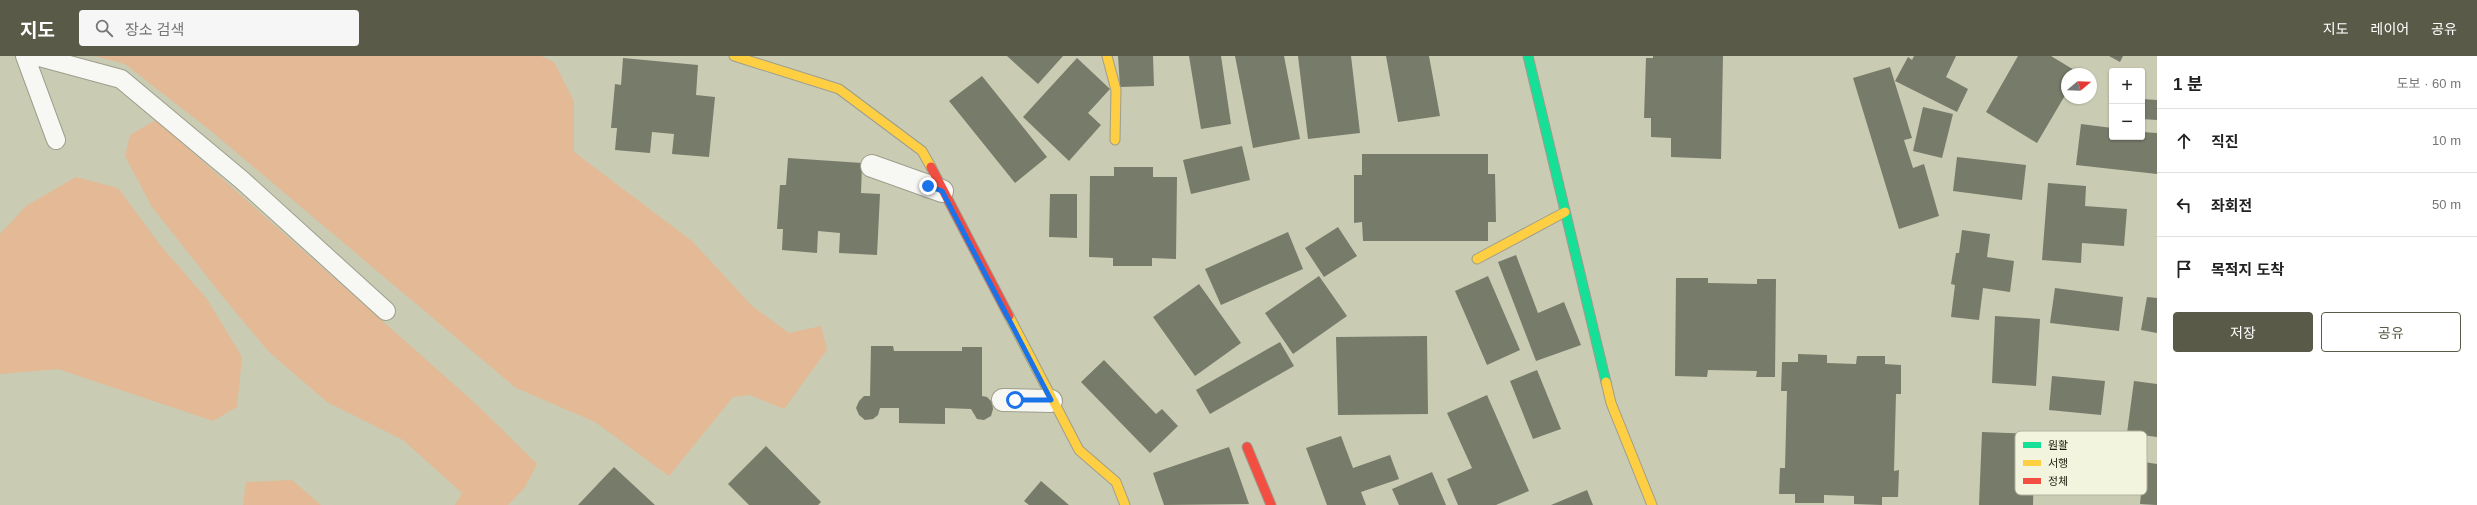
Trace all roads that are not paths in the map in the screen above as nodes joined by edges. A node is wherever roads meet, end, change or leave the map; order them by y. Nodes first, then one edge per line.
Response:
1 (25, 56) edge
2 (36, 56) edge
3 (734, 56) edge
4 (1107, 56) edge
5 (1528, 56) edge
6 (56, 140) dead end
7 (1115, 140) dead end
8 (872, 166) dead end
9 (942, 191) junction
10 (1566, 212) junction
11 (1477, 258) dead end
12 (386, 310) dead end
13 (1002, 400) dead end
14 (1051, 400) junction
15 (1247, 447) dead end
16 (1125, 505) edge
17 (1271, 505) edge
18 (1652, 505) edge

1 - 6 lane
2 - 12 lane
3 - 9 street
4 - 7 street
5 - 10 street
8 - 9 street
9 - 14 street
10 - 11 street
10 - 18 street
13 - 14 street
14 - 16 street
15 - 17 street

